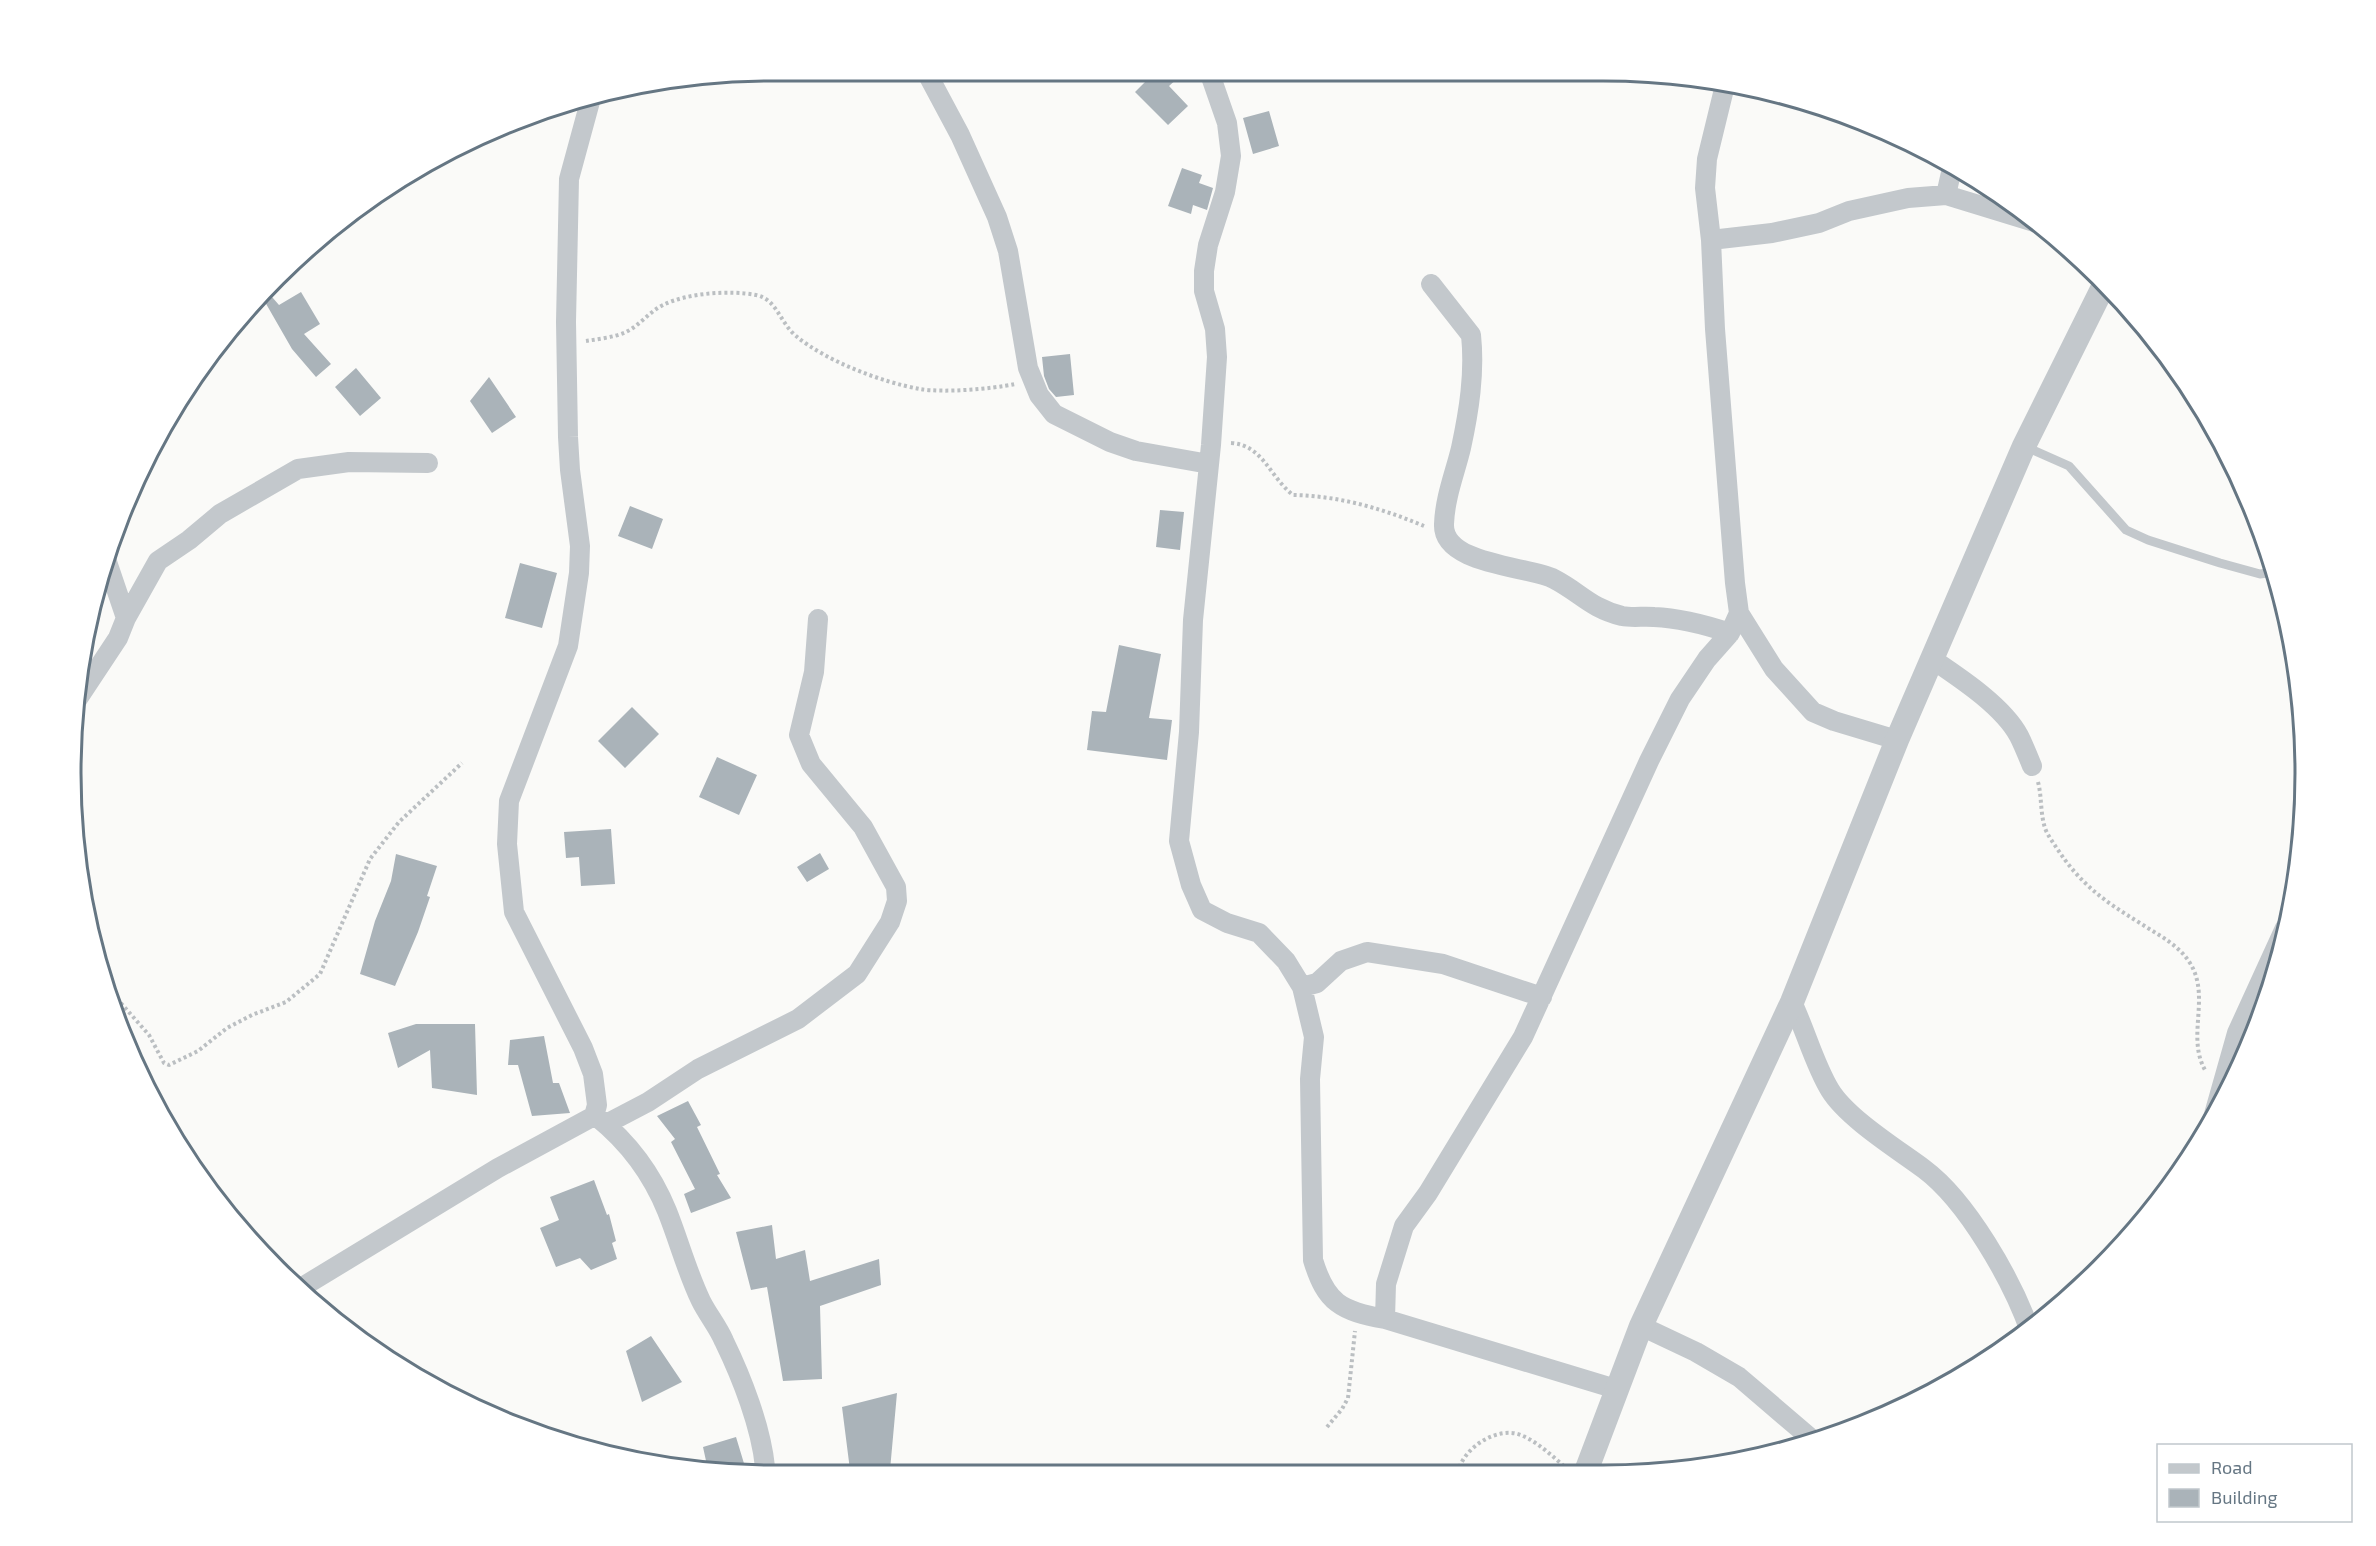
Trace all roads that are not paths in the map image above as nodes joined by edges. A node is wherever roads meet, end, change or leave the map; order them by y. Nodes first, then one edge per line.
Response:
1 (932, 81) edge
2 (1213, 81) edge
3 (1723, 92) edge
4 (589, 107) edge
5 (1951, 175) edge
6 (1946, 195) junction
7 (2011, 215) edge
8 (1711, 240) junction
9 (1431, 284) dead end
10 (2100, 293) edge
11 (2024, 446) junction
12 (428, 463) dead end
13 (1209, 464) junction
14 (2265, 573) edge
15 (111, 574) edge
16 (1739, 613) junction
17 (126, 618) junction
18 (818, 619) dead end
19 (1730, 633) junction
20 (1932, 659) junction
21 (87, 685) edge
22 (1897, 740) junction
23 (2032, 766) road end
24 (2265, 972) edge
25 (1302, 987) junction
26 (1542, 998) junction
27 (1792, 1002) junction
28 (2226, 1074) edge
29 (600, 1120) junction
30 (307, 1284) edge
31 (1385, 1319) junction
32 (2026, 1320) edge
33 (1641, 1326) junction
34 (1616, 1389) junction
35 (1806, 1434) edge
36 (765, 1465) edge
37 (1588, 1465) edge

1 - 13 street
2 - 13 street
3 - 8 street
4 - 29 street
5 - 6 street
6 - 7 street
6 - 8 street
8 - 16 street
9 - 19 street
10 - 11 street
11 - 14 lane
11 - 20 street
12 - 17 street
13 - 25 street
15 - 17 street
16 - 19 street
16 - 22 street
17 - 21 street
18 - 29 street
19 - 26 street
20 - 22 street
20 - 23 street
22 - 27 street
24 - 28 street
25 - 26 street
25 - 31 street
26 - 31 street
27 - 32 street
27 - 33 street
29 - 30 street
29 - 36 street
31 - 34 street
33 - 34 street
33 - 35 street
34 - 37 street

